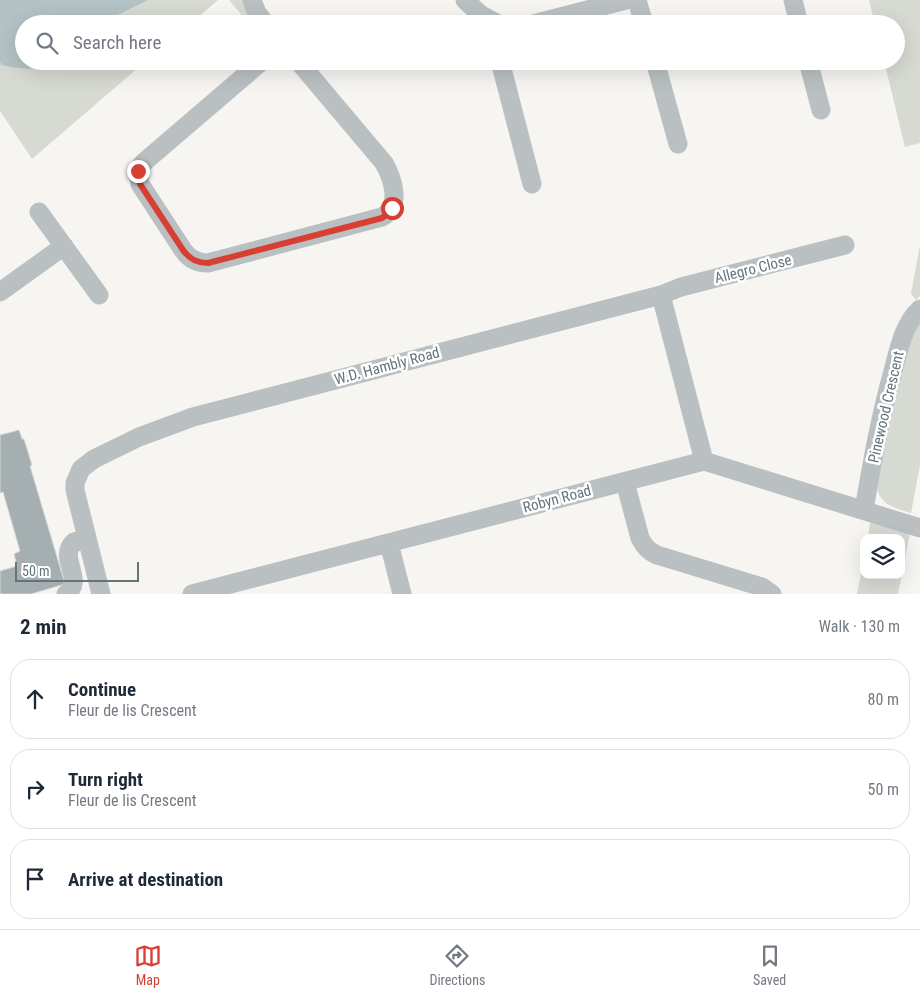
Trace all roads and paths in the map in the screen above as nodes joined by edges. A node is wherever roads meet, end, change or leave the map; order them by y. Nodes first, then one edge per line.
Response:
1 (252, 0) edge
2 (465, 0) edge
3 (626, 0) edge
4 (637, 0) edge
5 (792, 0) edge
6 (259, 15) edge
7 (481, 15) edge
8 (568, 15) edge
9 (641, 15) edge
10 (796, 15) edge
11 (252, 70) edge
12 (306, 70) edge
13 (502, 70) edge
14 (657, 70) edge
15 (810, 70) edge
16 (821, 110) dead end
17 (678, 144) dead end
18 (532, 184) dead end
19 (39, 212) dead end
20 (845, 245) dead end
21 (64, 246) junction
22 (0, 292) edge
23 (99, 295) dead end
24 (661, 295) junction
25 (920, 309) edge
26 (704, 462) junction
27 (625, 482) junction
28 (864, 510) junction
29 (920, 528) edge
30 (87, 539) junction
31 (389, 543) junction
32 (66, 594) edge
33 (101, 594) edge
34 (192, 594) edge
35 (402, 594) edge
36 (772, 594) edge

1 - 6 street
2 - 7 street
3 - 8 street
4 - 9 street
5 - 10 street
11 - 12 street
13 - 18 street
14 - 17 street
15 - 16 street
19 - 21 street
20 - 24 street, Allegro Close
21 - 22 street
21 - 23 street
24 - 26 street
24 - 30 street, W.D. Hambly Road
25 - 28 street, Pinewood Crescent
26 - 27 street, Robyn Road
26 - 28 street
27 - 31 street, Robyn Road
27 - 36 street
28 - 29 street
30 - 32 street
30 - 33 street, W.D. Hambly Road
31 - 34 street, Robyn Road
31 - 35 street

